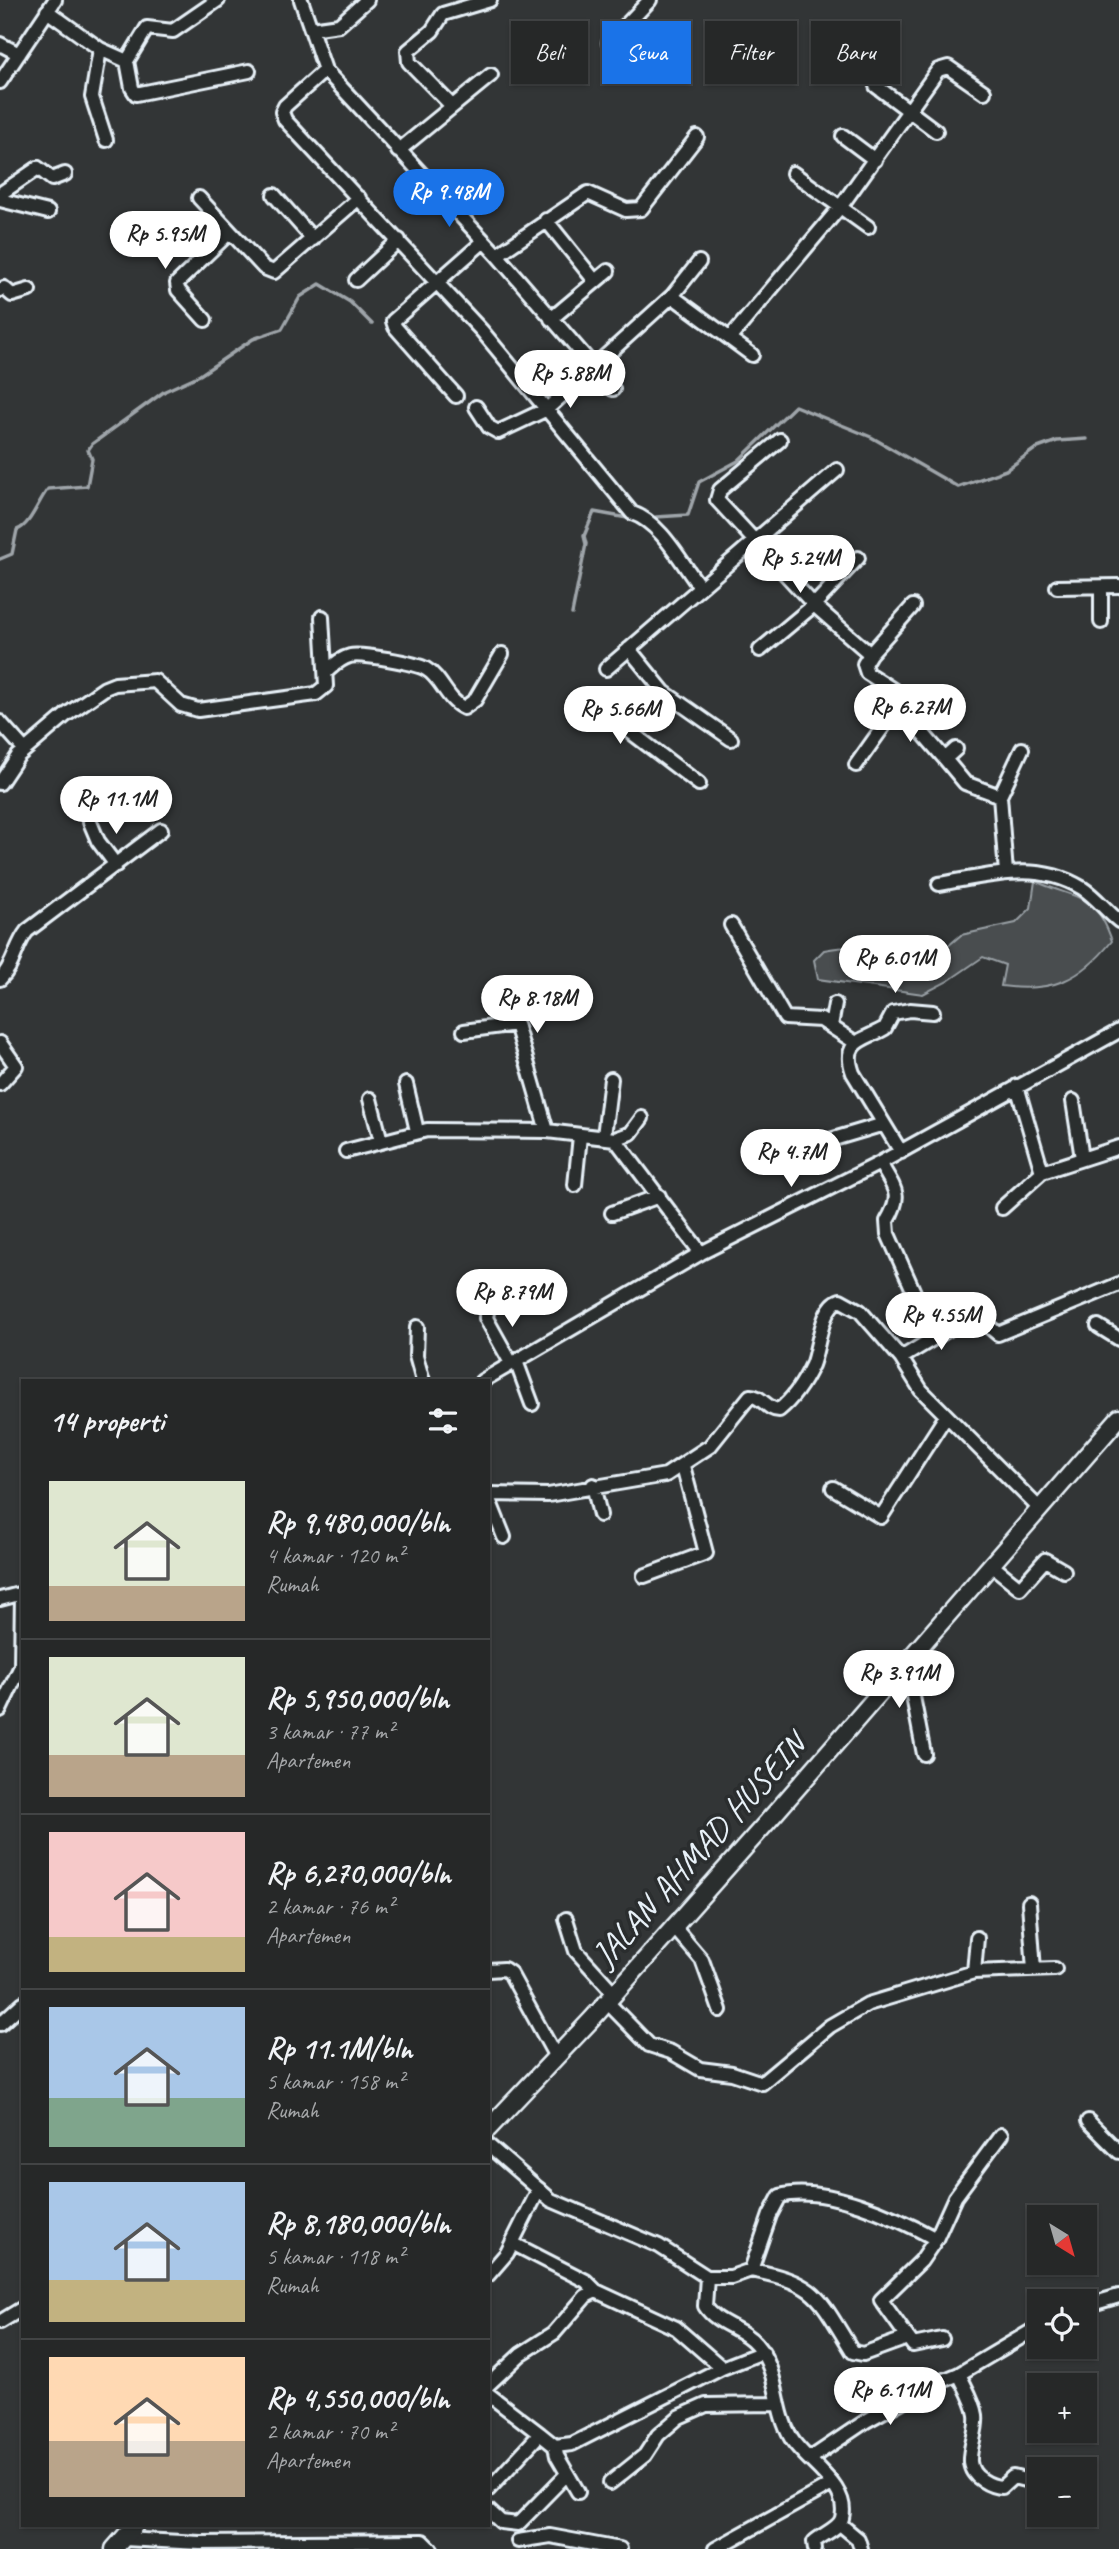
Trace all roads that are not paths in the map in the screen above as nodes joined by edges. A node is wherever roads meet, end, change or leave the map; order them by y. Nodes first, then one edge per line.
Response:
1 (218, 0) edge
2 (301, 0) edge
3 (367, 0) edge
4 (490, 0) edge
5 (650, 0) edge
6 (51, 6) edge
7 (629, 21) edge
8 (311, 29) junction
9 (0, 44) edge
10 (100, 49) junction
11 (19, 54) junction
12 (127, 61) junction
13 (325, 70) junction
14 (249, 71) dead end
15 (491, 75) dead end
16 (0, 82) edge
17 (876, 86) dead end
18 (984, 92) dead end
19 (451, 105) junction
20 (911, 111) junction
21 (936, 131) dead end
22 (843, 136) dead end
23 (697, 137) dead end
24 (106, 140) dead end
25 (398, 151) junction
26 (875, 160) junction
27 (793, 173) dead end
28 (65, 174) dead end
29 (0, 194) edge
30 (274, 195) dead end
31 (199, 198) dead end
32 (359, 198) junction
33 (0, 200) edge
34 (841, 206) junction
35 (48, 212) dead end
36 (546, 220) junction
37 (868, 227) dead end
38 (230, 232) junction
39 (313, 239) junction
40 (398, 240) junction
41 (484, 241) junction
42 (497, 255) junction
43 (699, 262) dead end
44 (608, 271) dead end
45 (356, 280) dead end
46 (595, 281) junction
47 (437, 282) junction
48 (0, 289) edge
49 (29, 290) dead end
50 (672, 296) junction
51 (551, 318) junction
52 (205, 320) dead end
53 (730, 338) junction
54 (752, 355) dead end
55 (592, 366) junction
56 (613, 389) dead end
57 (456, 396) dead end
58 (476, 407) dead end
59 (547, 408) junction
60 (780, 440) dead end
61 (836, 470) dead end
62 (754, 541) junction
63 (858, 558) dead end
64 (1119, 586) edge
65 (700, 587) junction
66 (1057, 587) dead end
67 (1101, 587) junction
68 (814, 605) junction
69 (914, 606) dead end
70 (322, 617) dead end
71 (1101, 622) dead end
72 (629, 649) junction
73 (760, 650) dead end
74 (502, 654) dead end
75 (870, 654) junction
76 (606, 669) dead end
77 (327, 671) junction
78 (664, 692) junction
79 (901, 707) junction
80 (0, 722) edge
81 (731, 739) dead end
82 (956, 749) dead end
83 (1022, 749) dead end
84 (25, 750) junction
85 (945, 759) junction
86 (856, 765) dead end
87 (0, 783) edge
88 (699, 784) dead end
89 (1000, 796) junction
90 (90, 822) dead end
91 (161, 830) dead end
92 (116, 864) junction
93 (1006, 873) junction
94 (939, 884) dead end
95 (1119, 921) edge
96 (731, 925) dead end
97 (0, 979) edge
98 (835, 1004) dead end
99 (933, 1012) dead end
100 (831, 1026) junction
101 (464, 1031) dead end
102 (1119, 1031) edge
103 (0, 1043) edge
104 (856, 1043) junction
105 (611, 1079) dead end
106 (0, 1084) edge
107 (406, 1084) dead end
108 (1017, 1086) junction
109 (370, 1099) dead end
110 (1073, 1101) dead end
111 (642, 1118) dead end
112 (884, 1124) junction
113 (416, 1130) junction
114 (547, 1130) junction
115 (580, 1136) junction
116 (610, 1137) junction
117 (381, 1141) junction
118 (810, 1146) dead end
119 (1119, 1147) edge
120 (346, 1151) dead end
121 (901, 1152) junction
122 (1082, 1158) junction
123 (880, 1163) junction
124 (1042, 1172) junction
125 (575, 1185) dead end
126 (659, 1196) junction
127 (1002, 1208) dead end
128 (612, 1213) dead end
129 (701, 1253) junction
130 (1119, 1284) edge
131 (489, 1300) dead end
132 (1098, 1326) dead end
133 (417, 1327) dead end
134 (934, 1337) junction
135 (1119, 1339) edge
136 (901, 1358) junction
137 (514, 1362) junction
138 (422, 1379) edge
139 (485, 1379) edge
140 (532, 1404) dead end
141 (946, 1416) junction
142 (1119, 1418) edge
143 (683, 1466) junction
144 (593, 1485) junction
145 (833, 1488) dead end
146 (490, 1495) edge
147 (490, 1500) edge
148 (1038, 1507) junction
149 (600, 1515) dead end
150 (504, 1537) dead end
151 (989, 1564) junction
152 (1064, 1571) dead end
153 (644, 1576) dead end
154 (21, 1593) edge
155 (0, 1599) edge
156 (906, 1660) junction
157 (21, 1666) edge
158 (0, 1710) edge
159 (924, 1754) dead end
160 (1030, 1903) dead end
161 (566, 1919) dead end
162 (673, 1926) junction
163 (977, 1938) dead end
164 (1055, 1969) dead end
165 (490, 1970) edge
166 (1034, 1970) junction
167 (974, 1972) junction
168 (610, 1997) junction
169 (21, 2005) edge
170 (720, 2010) dead end
171 (0, 2024) edge
172 (556, 2057) junction
173 (1088, 2122) dead end
174 (490, 2127) edge
175 (1001, 2135) dead end
176 (1116, 2144) edge
177 (490, 2147) edge
178 (539, 2189) junction
179 (936, 2239) junction
180 (512, 2243) junction
181 (751, 2270) junction
182 (490, 2272) edge
183 (707, 2277) junction
184 (596, 2291) junction
185 (1119, 2296) edge
186 (1097, 2302) edge
187 (21, 2309) edge
188 (0, 2322) edge
189 (1027, 2334) edge
190 (906, 2338) junction
191 (942, 2339) dead end
192 (763, 2352) junction
193 (722, 2368) junction
194 (959, 2374) junction
195 (490, 2383) edge
196 (490, 2396) edge
197 (778, 2404) junction
198 (540, 2434) junction
199 (555, 2446) junction
200 (811, 2458) junction
201 (567, 2474) junction
202 (1025, 2480) dead end
203 (610, 2483) dead end
204 (832, 2484) junction
205 (490, 2488) edge
206 (578, 2492) dead end
207 (490, 2512) edge
208 (840, 2524) junction
209 (511, 2525) junction
210 (133, 2527) edge
211 (119, 2544) edge
212 (521, 2545) edge
213 (431, 2549) edge
214 (620, 2549) edge
215 (715, 2549) edge
216 (815, 2549) edge
217 (861, 2549) edge

1 - 12 street
2 - 8 street
3 - 8 street
4 - 19 street
5 - 7 street
6 - 10 street
6 - 11 street
8 - 13 street
9 - 11 street
10 - 12 street
10 - 24 street
11 - 16 street
12 - 14 street
13 - 25 street
13 - 32 street
15 - 19 street
17 - 20 street
18 - 20 street
19 - 25 street
20 - 21 street
20 - 26 street
22 - 26 street
23 - 36 street
25 - 41 street
26 - 34 street
27 - 34 street
28 - 29 street
30 - 39 street
31 - 38 street
32 - 39 street
32 - 40 street
33 - 35 street
34 - 37 street
34 - 53 street
36 - 42 street
36 - 46 street
38 - 39 street
38 - 52 street
40 - 45 street
40 - 47 street
41 - 42 street
41 - 47 street
42 - 51 street
43 - 50 street
44 - 46 street
46 - 51 street
47 - 57 street
47 - 59 street
48 - 49 street
50 - 53 street
50 - 55 street
51 - 55 street
53 - 54 street
55 - 56 street
55 - 59 street
58 - 59 street
59 - 65 street
60 - 62 street
61 - 62 street
62 - 65 street
62 - 68 street
63 - 68 street
64 - 67 street
65 - 72 street
66 - 67 street
67 - 71 street
68 - 73 street
68 - 75 street
69 - 75 street
70 - 77 street
72 - 76 street
72 - 78 street
74 - 77 street
75 - 79 street
77 - 84 street
78 - 81 street
78 - 88 street
79 - 85 street
79 - 86 street
80 - 84 street
82 - 85 street
83 - 89 street
84 - 87 street
85 - 89 street
89 - 93 street
90 - 92 street
91 - 92 street
92 - 97 street
93 - 94 street
93 - 95 street
96 - 100 street
98 - 100 street
99 - 104 street
100 - 104 street
101 - 114 street
102 - 108 street
103 - 106 street
104 - 112 street
105 - 116 street
107 - 113 street
108 - 121 street
108 - 124 street
109 - 117 street
110 - 122 street
111 - 116 street
112 - 118 street
112 - 121 street
113 - 114 street
113 - 117 street
114 - 115 street
115 - 116 street
115 - 125 street
116 - 126 street
117 - 120 street
119 - 122 street
121 - 123 street
122 - 124 street
123 - 129 street
123 - 134 street
124 - 127 street
126 - 128 street
126 - 129 street
129 - 137 street
130 - 134 street
131 - 137 street
132 - 135 street
133 - 138 street
134 - 136 street
136 - 141 street
136 - 143 street
137 - 139 street
137 - 140 street
141 - 145 street
141 - 148 street
142 - 148 main road, JALAN AHMAD HUSEIN
143 - 144 street
143 - 153 street
144 - 146 street
144 - 149 street
147 - 150 street
148 - 151 main road, JALAN AHMAD HUSEIN
151 - 152 street
151 - 156 main road, JALAN AHMAD HUSEIN
154 - 155 street
156 - 159 street
156 - 162 main road, JALAN AHMAD HUSEIN
157 - 158 street
160 - 166 street
161 - 168 street
162 - 168 main road, JALAN AHMAD HUSEIN
162 - 170 street
163 - 167 street
164 - 166 street
165 - 172 street
166 - 167 street
167 - 168 street
168 - 172 main road, JALAN AHMAD HUSEIN
169 - 171 street
172 - 174 main road, JALAN AHMAD HUSEIN
173 - 176 street
175 - 179 street
177 - 178 street
178 - 180 street
178 - 183 street
179 - 181 street
179 - 190 street
180 - 182 street
180 - 184 street
181 - 183 street
181 - 190 street
183 - 192 street
184 - 193 street
184 - 195 street
185 - 186 street
187 - 188 street
189 - 194 street
190 - 191 street
192 - 193 street
192 - 197 street
193 - 199 street
194 - 200 street
194 - 202 street
196 - 198 street
197 - 200 street
197 - 203 street
198 - 199 street
198 - 205 street
199 - 201 street
200 - 204 street
201 - 206 street
201 - 209 street
204 - 208 street
204 - 215 street
207 - 209 street
208 - 216 street
208 - 217 street
209 - 212 street
210 - 211 main road
211 - 213 street
212 - 214 street

